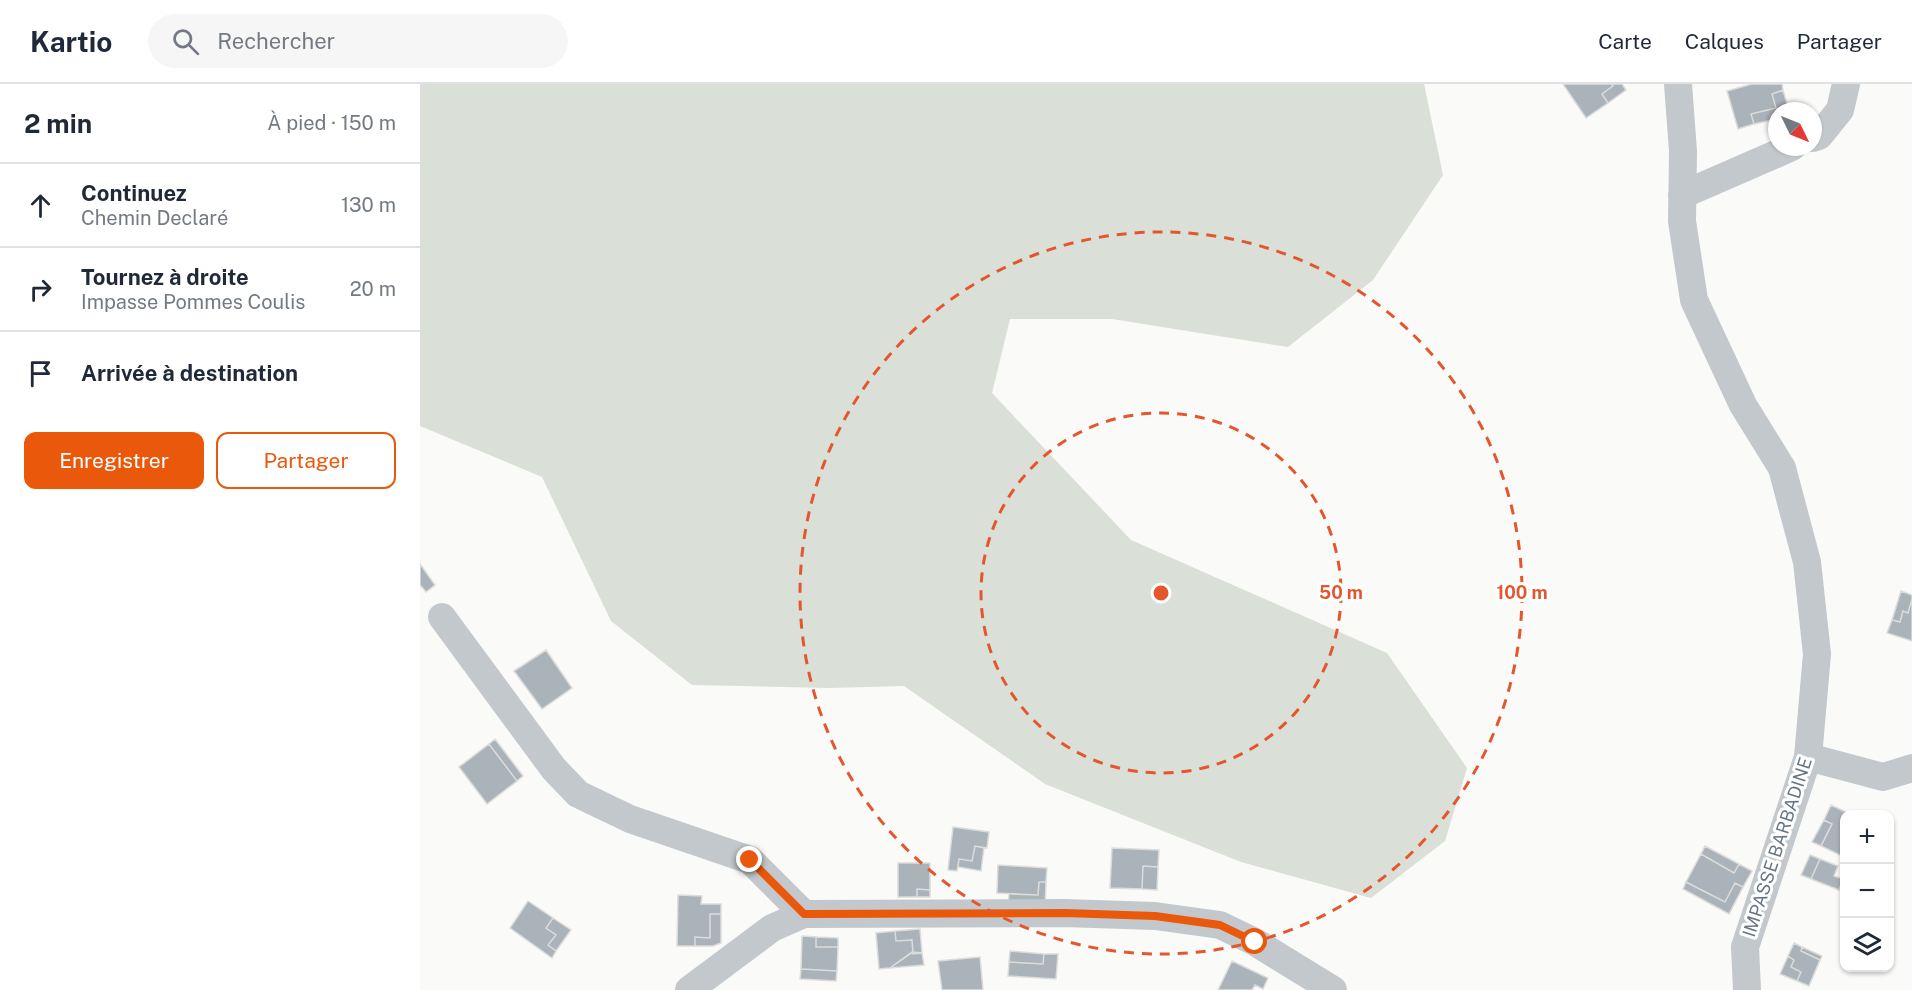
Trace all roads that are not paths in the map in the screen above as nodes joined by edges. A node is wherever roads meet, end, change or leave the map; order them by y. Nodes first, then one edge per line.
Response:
1 (1678, 84) edge
2 (1846, 84) edge
3 (1822, 132) edge
4 (1771, 156) edge
5 (1682, 195) junction
6 (442, 617) dead end
7 (1808, 756) junction
8 (1912, 768) edge
9 (804, 914) junction
10 (689, 990) edge
11 (1333, 990) edge
12 (1747, 990) edge

1 - 5 street, IMPASSE BARBADINE
2 - 3 street
4 - 5 street
5 - 7 street, IMPASSE BARBADINE
6 - 9 street
7 - 8 street
7 - 12 street, IMPASSE BARBADINE
9 - 10 street
9 - 11 street

